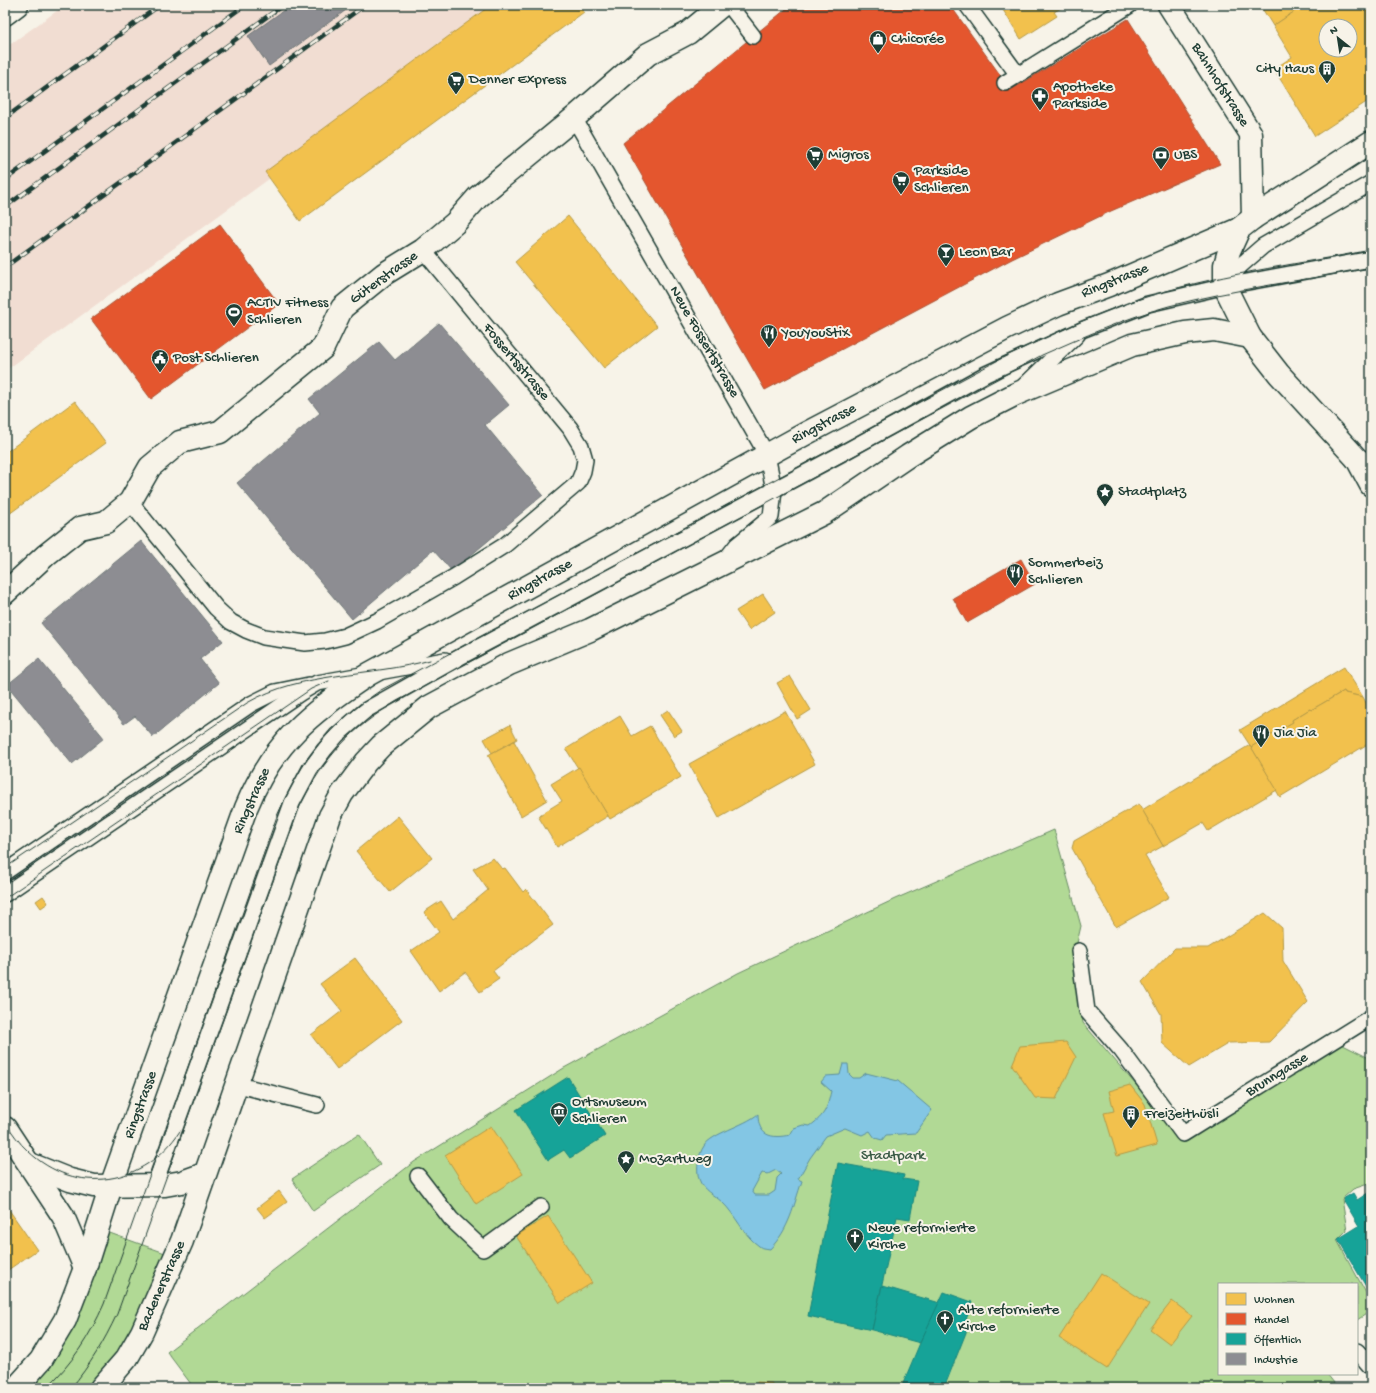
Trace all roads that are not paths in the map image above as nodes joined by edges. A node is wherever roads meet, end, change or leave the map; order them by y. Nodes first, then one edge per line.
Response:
1 (17, 5) edge
2 (722, 5) edge
3 (728, 5) edge
4 (967, 5) edge
5 (1130, 5) edge
6 (1169, 5) edge
7 (5, 14) edge
8 (754, 36) dead end
9 (574, 118) junction
10 (1371, 142) edge
11 (1371, 183) edge
12 (1246, 223) junction
13 (423, 250) junction
14 (1371, 258) edge
15 (1226, 286) junction
16 (1084, 328) junction
17 (1250, 337) junction
18 (1016, 394) junction
19 (767, 455) junction
20 (1364, 463) edge
21 (1371, 485) edge
22 (774, 490) junction
23 (130, 502) junction
24 (724, 563) junction
25 (5, 593) edge
26 (460, 657) junction
27 (369, 674) junction
28 (317, 683) junction
29 (5, 872) edge
30 (5, 894) edge
31 (1079, 952) dead end
32 (1371, 1017) edge
33 (235, 1084) junction
34 (317, 1105) dead end
35 (5, 1128) edge
36 (30, 1164) junction
37 (204, 1174) junction
38 (418, 1176) dead end
39 (111, 1186) junction
40 (154, 1186) junction
41 (541, 1207) dead end
42 (85, 1268) junction
43 (1358, 1352) edge
44 (1371, 1366) edge
45 (16, 1388) edge
46 (101, 1388) edge

1 - 7 main road
2 - 9 main road, Güterstrasse
3 - 8 lane
4 - 5 lane
6 - 12 main road, Bahnhofstrasse
9 - 13 main road, Güterstrasse
9 - 19 lane, Neue Fossertstrasse
10 - 12 main road, Ringstrasse
11 - 15 lane
12 - 15 main road
12 - 19 main road, Ringstrasse
13 - 23 main road, Güterstrasse
13 - 23 lane, Fossertsstrasse
14 - 15 lane
15 - 16 lane
15 - 17 main road
16 - 18 lane
16 - 22 lane
17 - 18 main road
17 - 20 main road
18 - 24 main road
19 - 22 lane, Neue Fossertstrasse
19 - 27 main road, Ringstrasse
20 - 21 main road
22 - 24 lane, Neue Fossertstrasse
22 - 26 lane
23 - 25 main road, Güterstrasse
24 - 33 main road
26 - 27 lane
26 - 40 lane
27 - 28 lane
27 - 39 main road, Ringstrasse
28 - 29 lane
28 - 30 lane
31 - 32 lane, Brunngasse
33 - 34 lane
33 - 37 main road
35 - 36 main road
36 - 39 main road
36 - 42 main road
37 - 40 main road
37 - 46 main road, Badenerstrasse
38 - 41 lane
39 - 40 main road
39 - 42 main road, Ringstrasse
42 - 45 main road
43 - 44 lane

